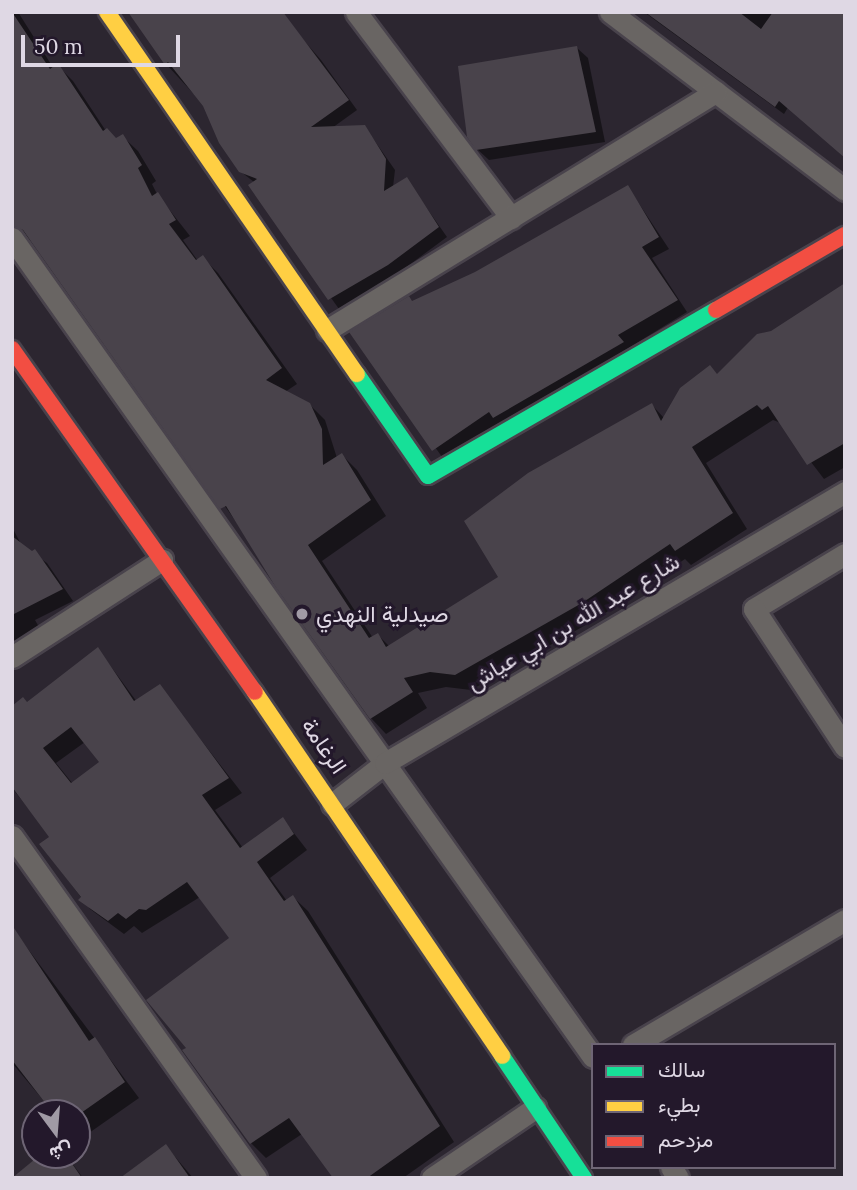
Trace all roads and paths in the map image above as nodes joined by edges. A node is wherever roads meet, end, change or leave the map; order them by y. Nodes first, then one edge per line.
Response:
1 (107, 12) edge
2 (356, 12) edge
3 (610, 12) edge
4 (716, 92) junction
5 (845, 190) edge
6 (511, 218) junction
7 (845, 235) edge
8 (12, 238) edge
9 (327, 330) junction
10 (12, 349) edge
11 (845, 492) edge
12 (845, 555) edge
13 (162, 561) junction
14 (12, 657) edge
15 (845, 747) edge
16 (386, 763) junction
17 (332, 804) junction
18 (12, 836) edge
19 (845, 920) edge
20 (636, 1043) edge
21 (591, 1054) edge
22 (535, 1108) junction
23 (256, 1178) edge
24 (432, 1178) edge
25 (584, 1178) edge

1 - 9 street
2 - 6 street
3 - 4 street
4 - 5 street
4 - 6 street
6 - 9 street
7 - 9 street
8 - 16 street, الرغامة
10 - 13 street, الرغامة
11 - 16 street, شارع عبد الله بن ابي عياش
12 - 15 street
13 - 14 street
13 - 17 street, الرغامة
16 - 17 street, شارع عبد الله بن ابي عياش
16 - 21 street, الرغامة
17 - 22 street, الرغامة
18 - 23 street
19 - 20 street
22 - 24 street
22 - 25 street, الرغامة

